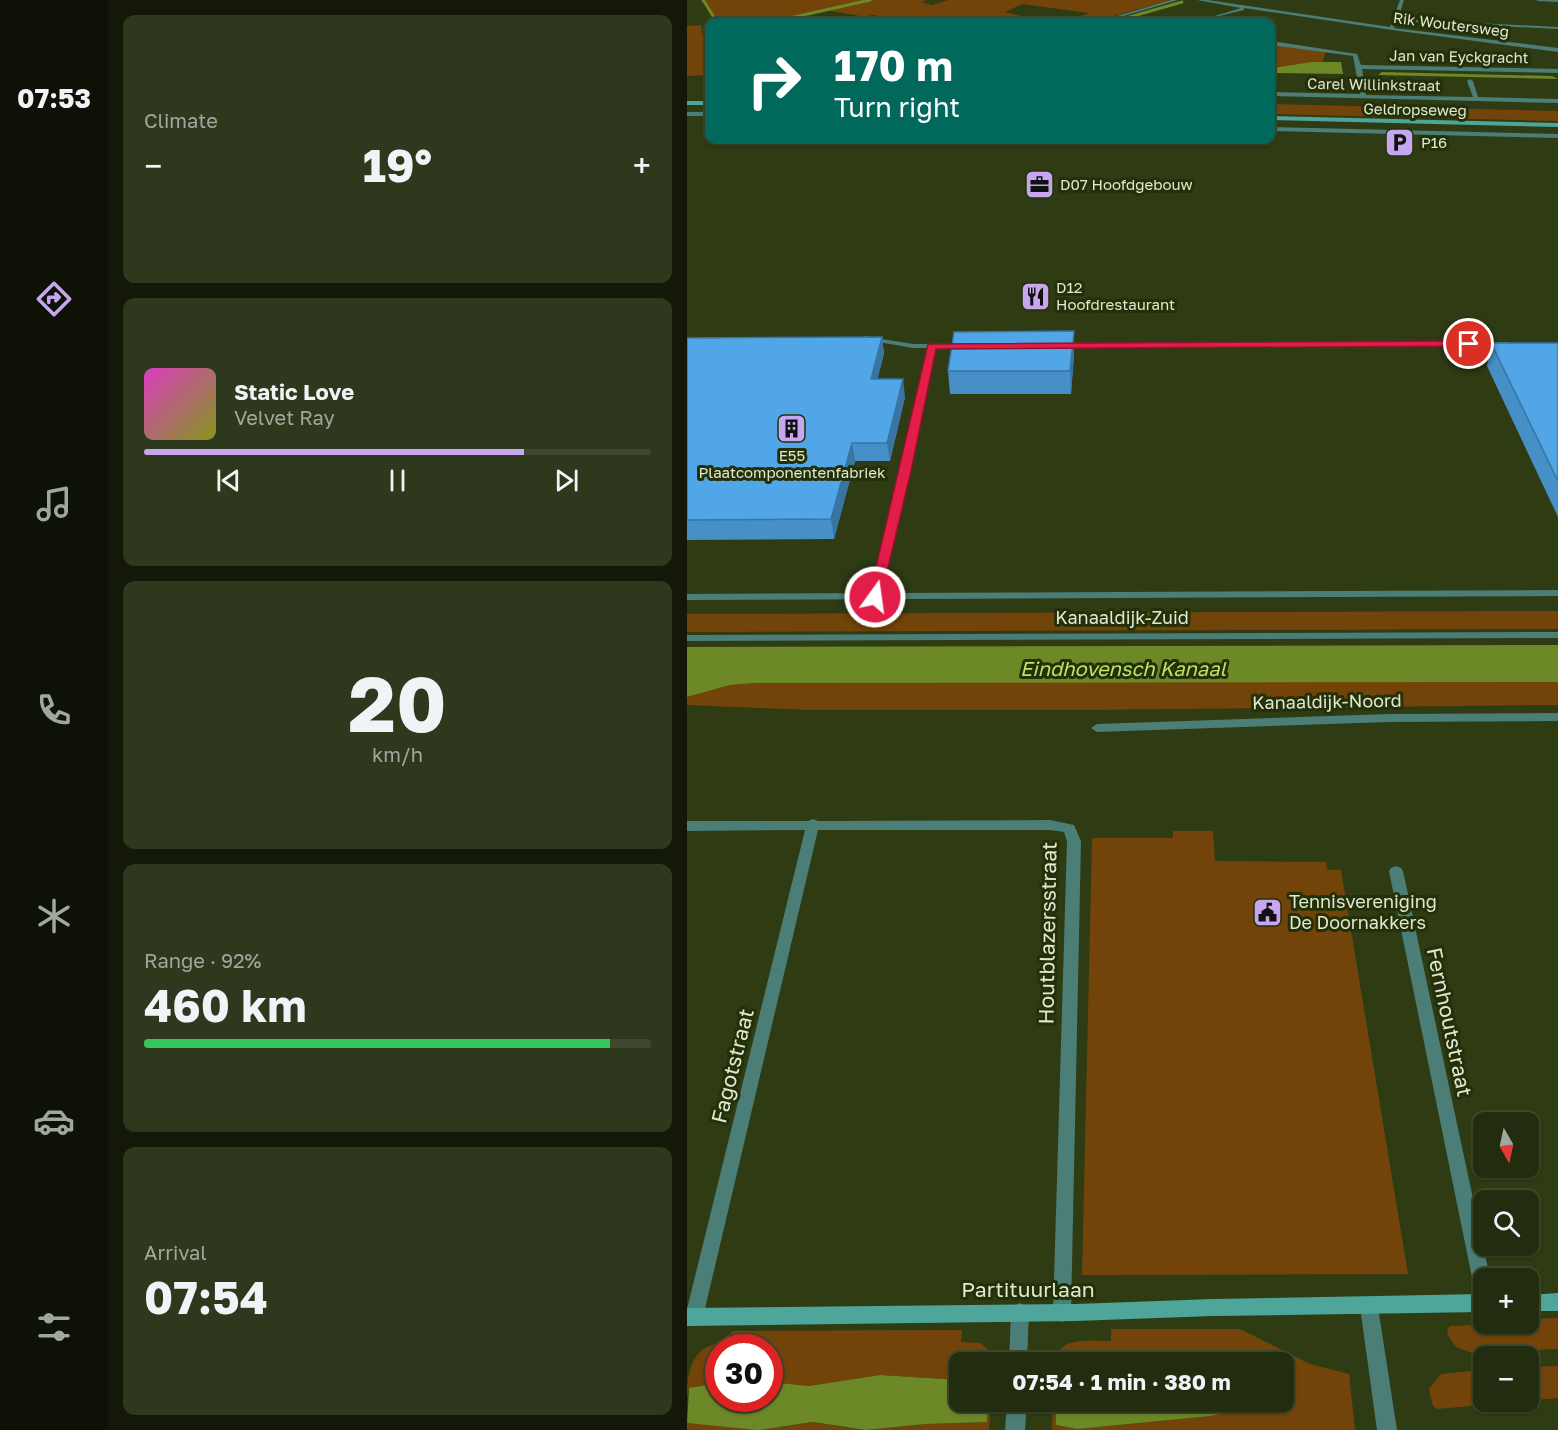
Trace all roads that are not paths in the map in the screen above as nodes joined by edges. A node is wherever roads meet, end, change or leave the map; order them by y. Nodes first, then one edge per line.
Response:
1 (1176, 0) edge
2 (1199, 0) edge
3 (1402, 0) edge
4 (1538, 0) edge
5 (1548, 0) edge
6 (1558, 1) edge
7 (1246, 7) junction
8 (1113, 18) edge
9 (1210, 18) edge
10 (1396, 20) junction
11 (1558, 28) edge
12 (1392, 29) junction
13 (1275, 44) edge
14 (1558, 50) edge
15 (1359, 67) junction
16 (1558, 72) edge
17 (1470, 81) dead end
18 (1275, 94) edge
19 (1363, 96) junction
20 (1476, 99) junction
21 (1558, 101) edge
22 (687, 103) edge
23 (705, 103) edge
24 (687, 114) edge
25 (705, 114) edge
26 (1275, 118) edge
27 (1558, 125) edge
28 (1275, 129) edge
29 (1558, 136) edge
30 (862, 338) edge
31 (1513, 344) edge
32 (932, 346) junction
33 (979, 346) edge
34 (1051, 346) edge
35 (1558, 593) edge
36 (687, 597) edge
37 (875, 597) junction
38 (1558, 635) edge
39 (687, 638) edge
40 (1558, 717) edge
41 (1097, 728) dead end
42 (813, 824) junction
43 (687, 826) edge
44 (1396, 871) dead end
45 (1479, 1268) edge
46 (1558, 1302) edge
47 (1473, 1303) edge
48 (1539, 1303) edge
49 (1369, 1307) junction
50 (1020, 1312) junction
51 (1062, 1313) junction
52 (690, 1317) edge
53 (1018, 1352) edge
54 (1016, 1412) edge
55 (1015, 1430) edge
56 (1387, 1430) edge

1 - 8 street
2 - 7 street, Rik Woutersweg
3 - 10 street
4 - 5 street
5 - 6 street
7 - 9 street
7 - 12 street, Rik Woutersweg
10 - 11 street
10 - 12 street
12 - 14 street, Rik Woutersweg
13 - 15 street
15 - 16 street, Jan van Eyckgracht
15 - 19 street
17 - 20 street
18 - 19 street, Carel Willinkstraat
19 - 20 street, Carel Willinkstraat
20 - 21 street, Carel Willinkstraat
22 - 23 main road
24 - 25 street
26 - 27 main road, Geldropseweg
28 - 29 street
30 - 32 street
31 - 34 street
32 - 33 street
32 - 37 street
35 - 37 street
36 - 37 street
38 - 39 street, Kanaaldijk-Zuid
40 - 41 street, Kanaaldijk-Noord
42 - 43 street, Houtblazersstraat
42 - 51 street, Houtblazersstraat
42 - 52 street, Fagotstraat
44 - 45 street, Fernhoutstraat
46 - 48 main road
47 - 49 main road, Partituurlaan
49 - 51 main road, Partituurlaan
49 - 56 street
50 - 51 main road, Partituurlaan
50 - 52 main road, Partituurlaan
50 - 53 street
54 - 55 street

